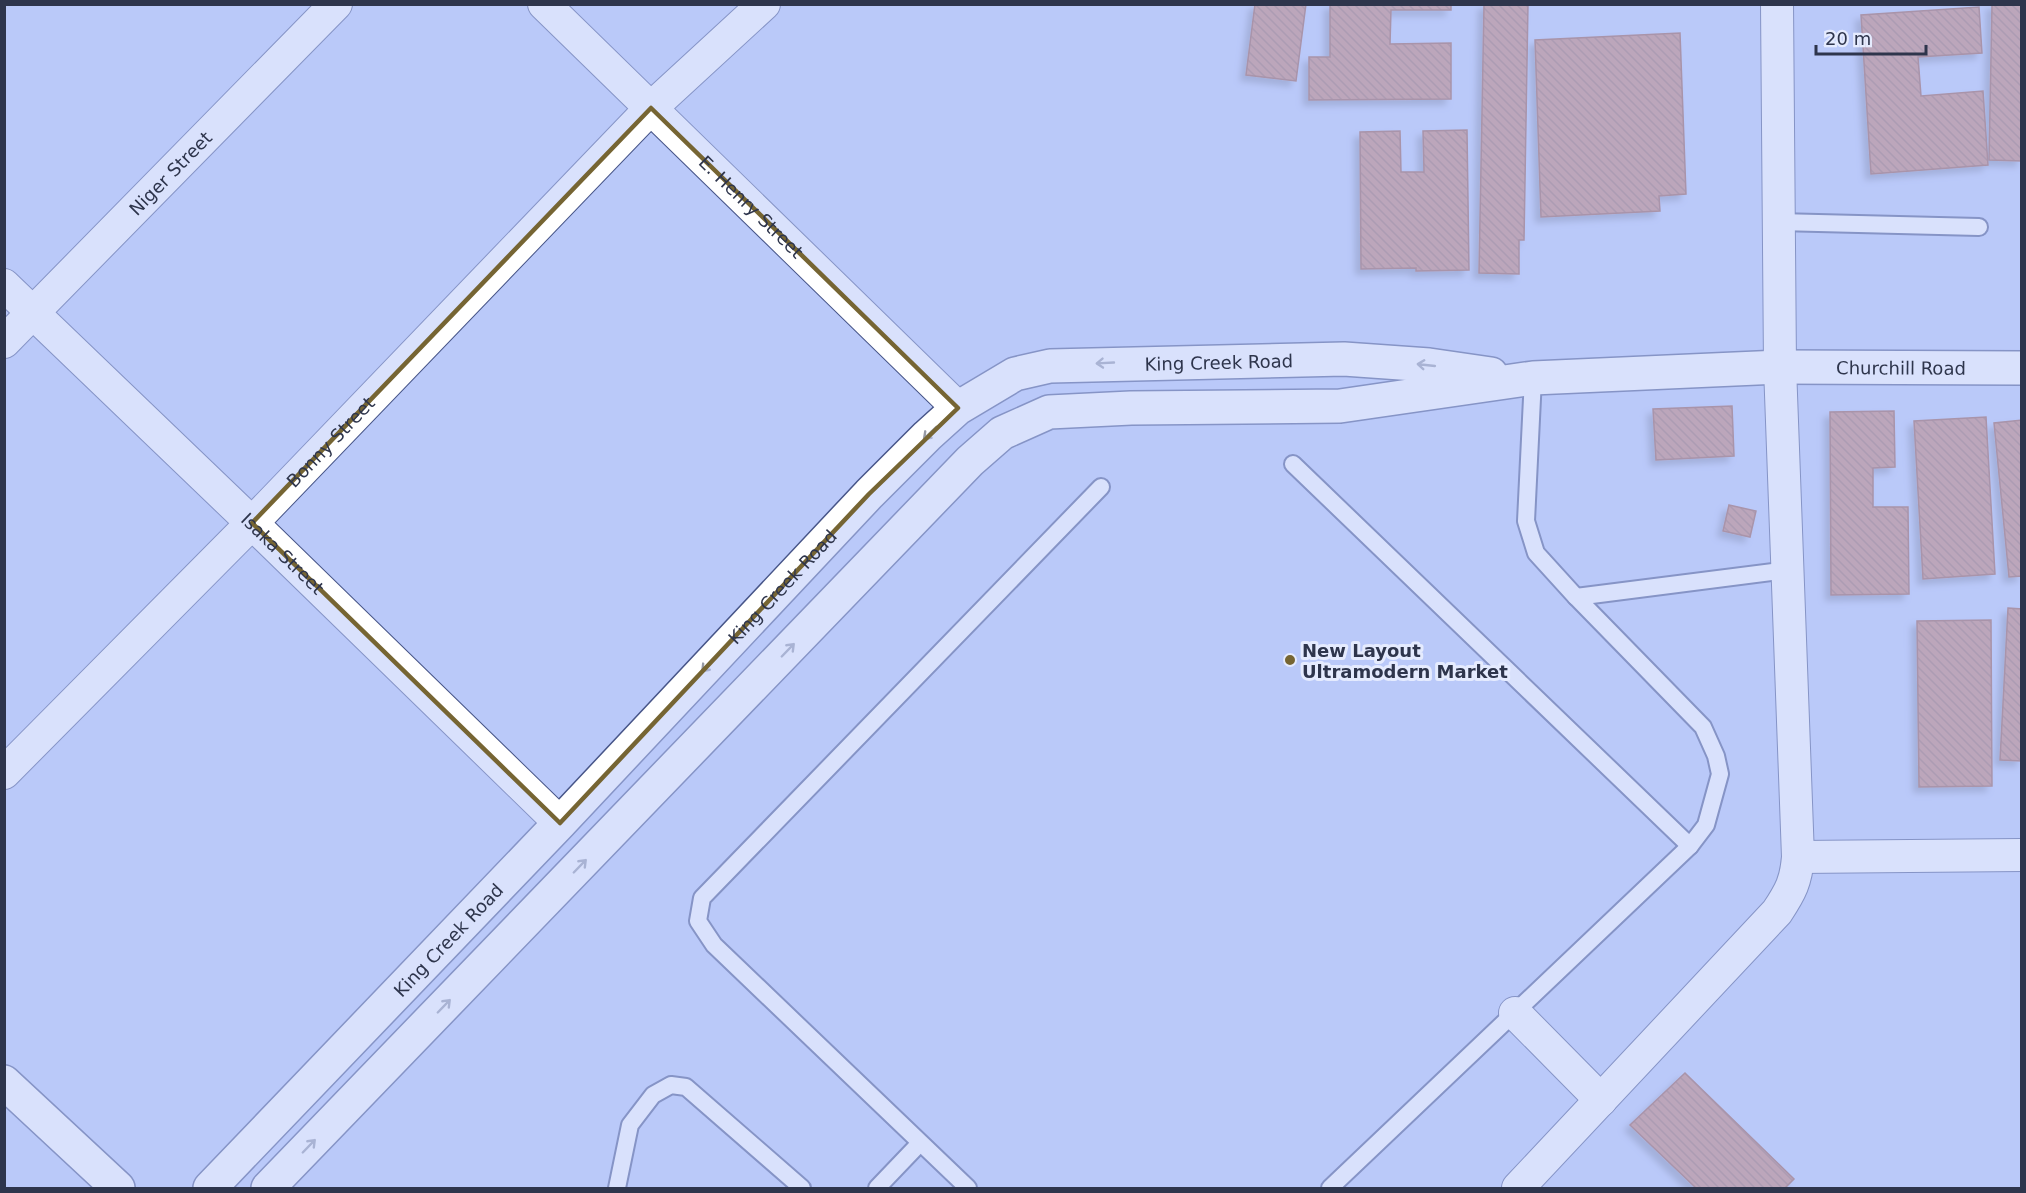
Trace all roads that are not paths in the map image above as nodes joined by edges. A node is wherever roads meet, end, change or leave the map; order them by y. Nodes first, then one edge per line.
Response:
1 (336, 4) edge
2 (544, 4) edge
3 (764, 4) edge
4 (1777, 4) edge
5 (651, 108) junction
6 (1778, 222) junction
7 (1979, 227) dead end
8 (4, 285) edge
9 (33, 313) junction
10 (4, 342) edge
11 (1780, 367) junction
12 (2022, 368) edge
13 (1529, 379) junction
14 (958, 408) junction
15 (1293, 464) dead end
16 (1101, 487) dead end
17 (252, 523) junction
18 (1788, 570) junction
19 (1576, 597) junction
20 (4, 773) edge
21 (560, 823) junction
22 (1690, 846) junction
23 (2022, 855) edge
24 (1798, 857) junction
25 (1515, 1013) junction
26 (4, 1082) edge
27 (1601, 1100) junction
28 (920, 1143) junction
29 (118, 1188) edge
30 (210, 1188) edge
31 (268, 1188) edge
32 (617, 1188) edge
33 (802, 1188) edge
34 (877, 1188) edge
35 (968, 1188) edge
36 (1330, 1188) edge
37 (1518, 1188) edge

1 - 9 street, Niger Street
2 - 5 street, E. Henry Street
3 - 5 street, Bonny Street
4 - 6 street
5 - 14 street, E. Henry Street
5 - 17 street, Bonny Street
6 - 7 lane
6 - 11 street
8 - 9 street, Isaka Street
9 - 10 street, Niger Street
9 - 17 street, Isaka Street
11 - 12 street, Churchill Road
11 - 13 street, King Creek Road
11 - 18 street
13 -> 14 street, King Creek Road
13 - 19 lane
31 -> 13 street, King Creek Road
14 -> 21 street, King Creek Road
15 - 22 lane
16 - 28 lane
17 - 20 street, Bonny Street
17 - 21 street, Isaka Street
18 - 19 lane
18 - 24 street
19 - 22 lane
21 - 30 street, King Creek Road
22 - 25 lane
23 - 24 street
24 - 27 street
25 - 27 street
25 - 36 lane
26 - 29 street
27 - 37 street
28 - 34 lane
28 - 35 lane
32 - 33 lane

